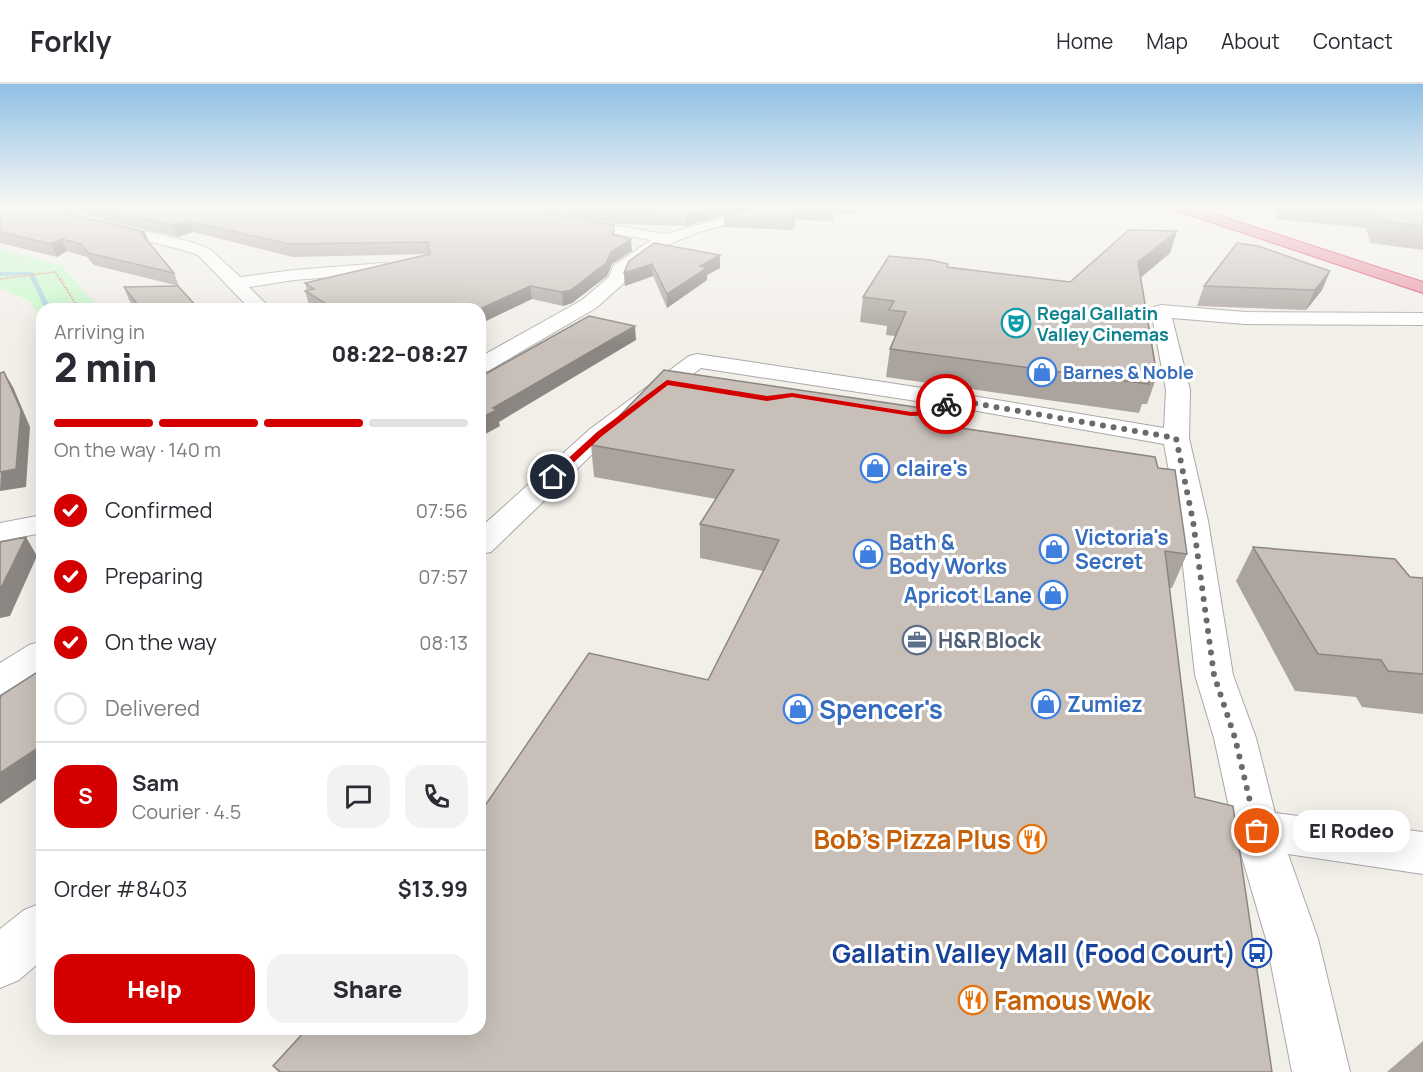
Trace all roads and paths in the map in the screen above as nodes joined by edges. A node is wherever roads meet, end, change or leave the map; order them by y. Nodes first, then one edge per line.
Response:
1 (205, 253) edge
2 (642, 253) edge
3 (1318, 253) edge
4 (383, 268) edge
5 (0, 279) edge
6 (237, 283) junction
7 (1423, 288) edge
8 (74, 303) edge
9 (255, 303) edge
10 (1357, 319) junction
11 (1423, 319) edge
12 (1423, 326) edge
13 (486, 363) edge
14 (667, 382) junction
15 (700, 388) edge
16 (1176, 438) junction
17 (36, 525) edge
18 (0, 532) edge
19 (486, 539) edge
20 (36, 658) edge
21 (0, 681) edge
22 (1257, 831) junction
23 (1423, 853) edge
24 (36, 932) edge
25 (0, 962) edge
26 (1321, 1072) edge

1 - 6 street
2 - 13 street
3 - 7 highway
4 - 6 street
5 - 8 path
6 - 9 street
10 - 11 street
10 - 12 street
10 - 16 street
14 - 15 street
14 - 16 street
14 - 19 street
16 - 22 street
17 - 18 street
20 - 21 street
22 - 23 street
22 - 26 street
24 - 25 street

